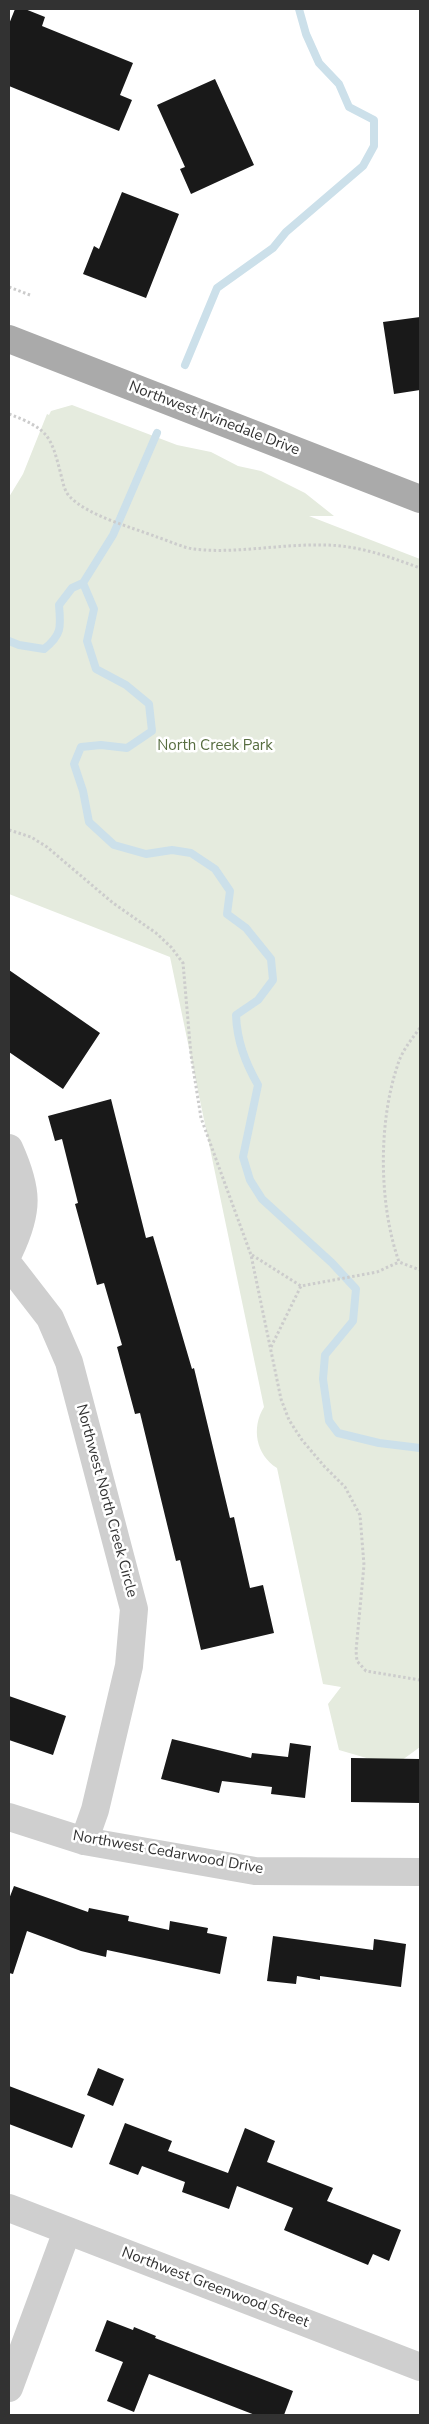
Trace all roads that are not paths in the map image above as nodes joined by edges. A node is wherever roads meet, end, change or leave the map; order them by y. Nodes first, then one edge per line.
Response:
1 (9, 339) edge
2 (420, 499) edge
3 (9, 1148) edge
4 (9, 1252) edge
5 (9, 1265) edge
6 (9, 1817) edge
7 (84, 1841) junction
8 (420, 1872) edge
9 (9, 2208) edge
10 (67, 2232) junction
11 (420, 2367) edge
12 (9, 2388) edge

1 - 2 main road, Northwest Irvinedale Drive
3 - 4 street
5 - 7 street, Northwest North Creek Circle
6 - 7 street, Northwest Cedarwood Drive
7 - 8 street, Northwest Cedarwood Drive
9 - 10 street, Northwest Greenwood Street
10 - 11 street, Northwest Greenwood Street
10 - 12 street

